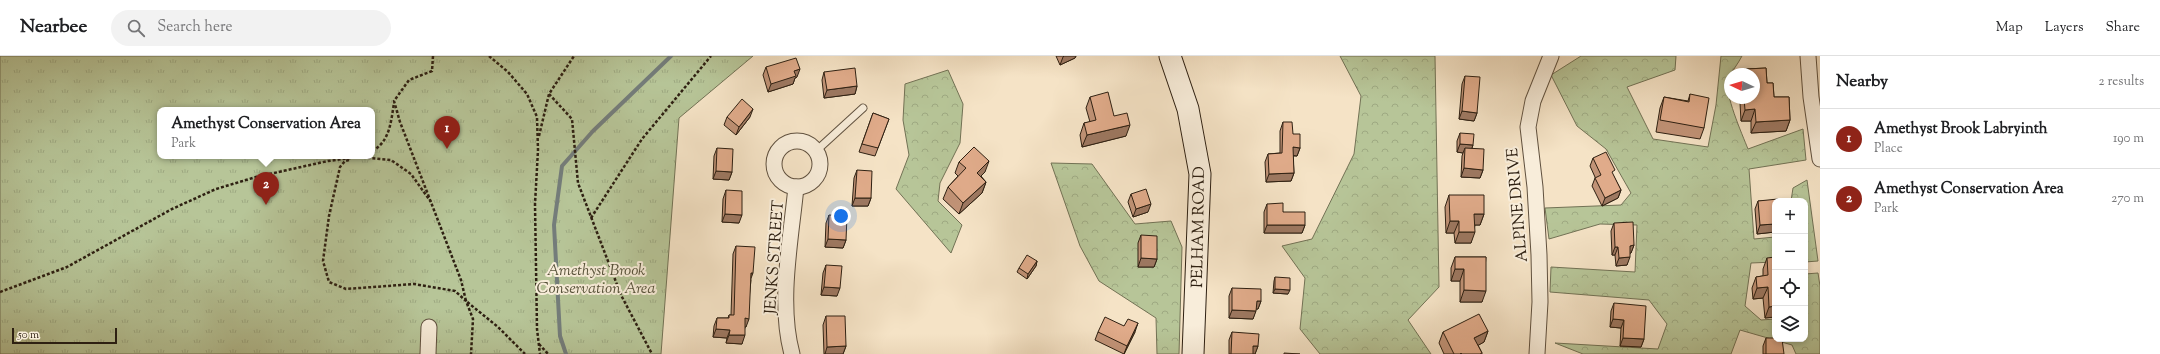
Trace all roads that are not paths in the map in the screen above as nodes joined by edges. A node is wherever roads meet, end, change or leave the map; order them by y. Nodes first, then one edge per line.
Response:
1 (1170, 56) edge
2 (1551, 56) edge
3 (1808, 56) edge
4 (863, 108) dead end
5 (816, 151) junction
6 (1820, 159) edge
7 (796, 187) junction
8 (429, 327) dead end
9 (428, 354) edge
10 (792, 354) edge
11 (1193, 354) edge
12 (1537, 354) edge

1 - 11 main road, PELHAM ROAD
2 - 12 street, ALPINE DRIVE
3 - 6 street
4 - 5 lane
5 - 7 street, JENKS STREET
5 - 7 street, JENKS STREET
7 - 10 street, JENKS STREET
8 - 9 street

